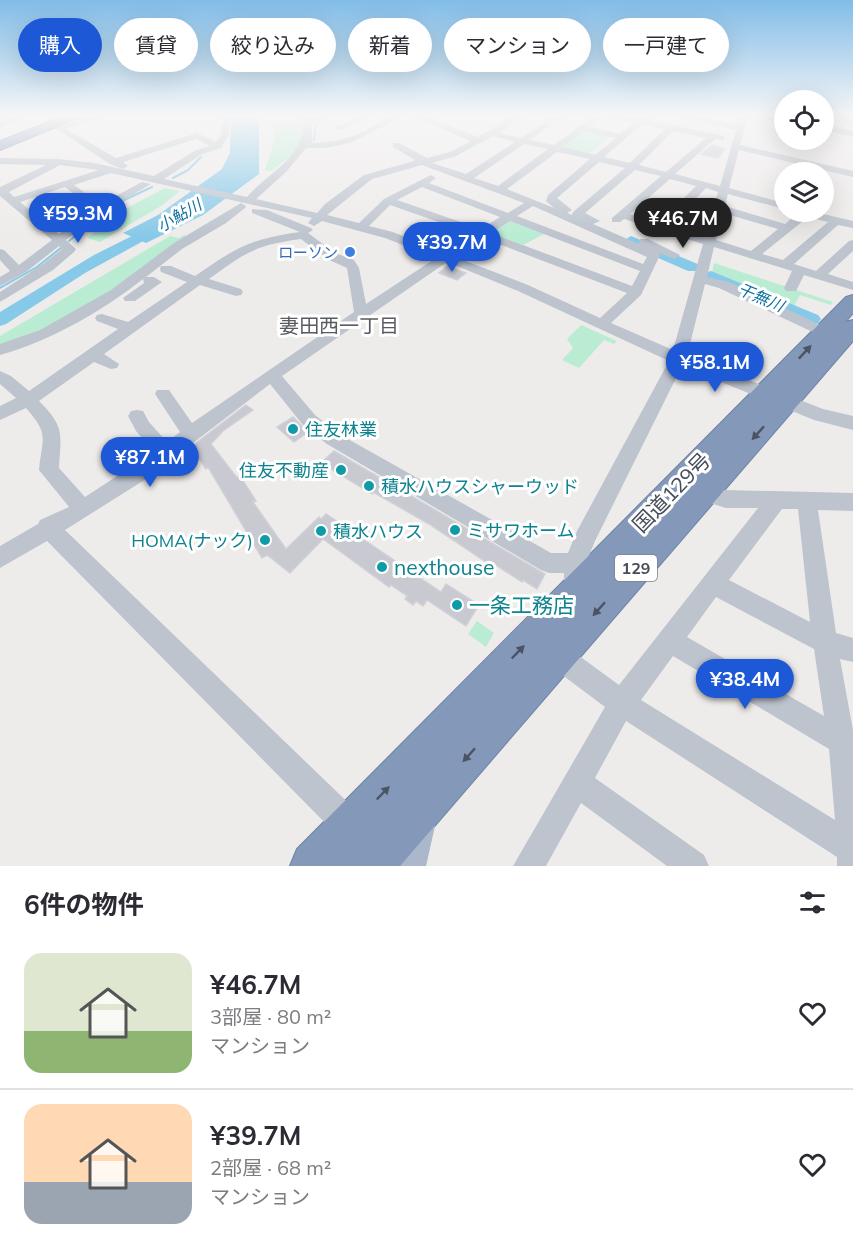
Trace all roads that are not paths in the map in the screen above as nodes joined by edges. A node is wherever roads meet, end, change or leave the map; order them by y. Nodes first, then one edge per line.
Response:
1 (70, 155) edge
2 (99, 155) edge
3 (141, 155) edge
4 (184, 155) edge
5 (193, 155) edge
6 (293, 155) edge
7 (413, 155) edge
8 (445, 155) edge
9 (501, 155) edge
10 (546, 155) edge
11 (582, 155) edge
12 (596, 155) edge
13 (596, 155) edge
14 (644, 155) edge
15 (690, 155) edge
16 (733, 155) edge
17 (781, 155) edge
18 (189, 158) junction
19 (593, 158) junction
20 (421, 160) junction
21 (0, 161) edge
22 (58, 162) junction
23 (112, 166) junction
24 (631, 168) junction
25 (446, 171) junction
26 (97, 174) junction
27 (853, 174) edge
28 (668, 175) junction
29 (467, 178) junction
30 (420, 183) junction
31 (67, 184) junction
32 (703, 185) junction
33 (500, 190) junction
34 (725, 190) junction
35 (3, 194) edge
36 (252, 197) dead end
37 (544, 200) junction
38 (388, 201) junction
39 (774, 203) edge
40 (239, 204) junction
41 (719, 208) junction
42 (100, 209) junction
43 (577, 214) junction
44 (622, 215) junction
45 (509, 216) junction
46 (321, 217) junction
47 (834, 219) edge
48 (837, 220) junction
49 (794, 222) edge
50 (853, 225) edge
51 (362, 227) junction
52 (662, 227) junction
53 (609, 228) junction
54 (787, 228) junction
55 (550, 232) junction
56 (305, 233) junction
57 (482, 234) junction
58 (59, 241) junction
59 (710, 242) junction
60 (853, 244) edge
61 (526, 249) junction
62 (0, 252) edge
63 (674, 255) dead end
64 (446, 257) junction
65 (756, 259) junction
66 (785, 265) junction
67 (166, 268) dead end
68 (648, 270) junction
69 (800, 270) junction
70 (18, 272) junction
71 (819, 275) junction
72 (701, 279) junction
73 (198, 280) junction
74 (0, 282) edge
75 (155, 282) dead end
76 (853, 286) edge
77 (790, 288) dead end
78 (236, 292) dead end
79 (636, 292) junction
80 (0, 298) edge
81 (853, 301) edge
82 (157, 308) junction
83 (361, 314) junction
84 (102, 318) dead end
85 (601, 325) junction
86 (130, 328) junction
87 (838, 329) edge
88 (0, 350) edge
89 (92, 354) junction
90 (678, 359) junction
91 (111, 364) dead end
92 (0, 376) edge
93 (273, 376) junction
94 (164, 394) dead end
95 (775, 398) junction
96 (28, 400) junction
97 (0, 414) edge
98 (136, 416) dead end
99 (853, 423) edge
100 (190, 433) junction
101 (165, 453) junction
102 (704, 493) junction
103 (776, 501) junction
104 (807, 501) junction
105 (853, 502) edge
106 (82, 508) junction
107 (47, 527) junction
108 (0, 558) edge
109 (575, 578) junction
110 (714, 584) junction
111 (671, 640) junction
112 (825, 642) junction
113 (853, 651) edge
114 (558, 656) junction
115 (622, 703) junction
116 (841, 741) junction
117 (578, 783) junction
118 (853, 849) edge
119 (388, 858) edge
120 (314, 866) edge
121 (528, 866) edge
122 (693, 866) edge
123 (853, 866) edge

1 - 22 street
2 - 23 street
3 - 23 street
4 - 18 street
5 - 18 street
6 - 36 street
7 - 20 street
8 - 20 street
9 - 29 street
10 - 33 street
11 - 19 street
12 - 19 street
13 - 19 street
14 - 24 street
15 - 28 street
16 - 34 street
17 - 27 street
18 - 23 street
19 - 24 street
19 - 37 street
20 - 25 street
20 - 46 street
21 - 22 street
22 - 23 street
22 - 35 street
23 - 26 street
23 - 40 street
24 - 28 street
24 - 43 street
25 - 29 street
25 - 30 street
26 - 31 street
26 - 42 street
28 - 32 street
28 - 44 street
29 - 33 street
30 - 38 street
30 - 45 street
31 - 35 street
31 - 42 street
32 - 34 street
32 - 52 street
33 - 37 street
34 - 39 street
34 - 41 street
35 - 58 street
37 - 43 street
37 - 45 street
37 - 68 street
38 - 51 street
38 - 57 street
40 - 46 street
40 - 56 street
40 - 88 street
41 - 54 street
41 - 59 street
42 - 58 street
43 - 53 street
44 - 52 street
44 - 53 street
45 - 55 street
45 - 57 street
46 - 51 street
46 - 56 street
47 - 48 street
48 - 50 street
48 - 66 street
49 - 54 street
51 - 64 street
52 - 59 street
53 - 63 street
54 - 65 street
55 - 61 street
55 - 68 street
56 - 73 street
56 - 83 street
57 - 61 street
57 - 64 street
58 - 70 street
58 - 80 street
59 - 65 street
59 - 72 street
60 - 71 street
61 - 79 street
62 - 70 street
64 - 83 street
64 - 85 street
65 - 66 street
66 - 69 street
67 - 73 street
68 - 79 street
69 - 71 street
69 - 77 street
70 - 74 street
71 - 76 street
72 - 87 street
72 - 90 street
73 - 78 street
73 - 82 street
75 - 82 street
79 - 85 street
81 - 87 highway, 国道129号 / 129
82 - 86 street
83 - 93 street
84 - 86 street
85 - 90 street
86 - 89 street
87 - 95 highway, 国道129号 / 129
89 - 91 street
89 - 96 street
90 - 95 street
90 - 109 street
92 - 96 street
93 - 100 street
93 - 109 street
94 - 100 street
95 - 99 street
95 -> 102 highway, 国道129号 / 129
95 - 109 highway, 国道129号 / 129
96 - 97 street
96 - 106 street
98 - 101 street
100 - 101 street
101 - 106 street
102 - 103 street
102 -> 114 highway, 国道129号 / 129
103 - 104 street
103 - 110 street
104 - 105 street
104 - 112 street
106 - 107 street
107 - 108 street
107 - 119 street
119 -> 109 highway, 国道129号 / 129
110 - 111 street
110 - 112 street
111 - 115 street
111 - 116 street
112 - 113 street
112 - 116 street
114 - 115 street
114 -> 119 highway, 国道129号 / 129
115 - 117 street
115 - 118 street
116 - 118 street
117 - 121 street
117 - 122 street
118 - 123 street
119 - 120 highway, 国道129号 / 129

